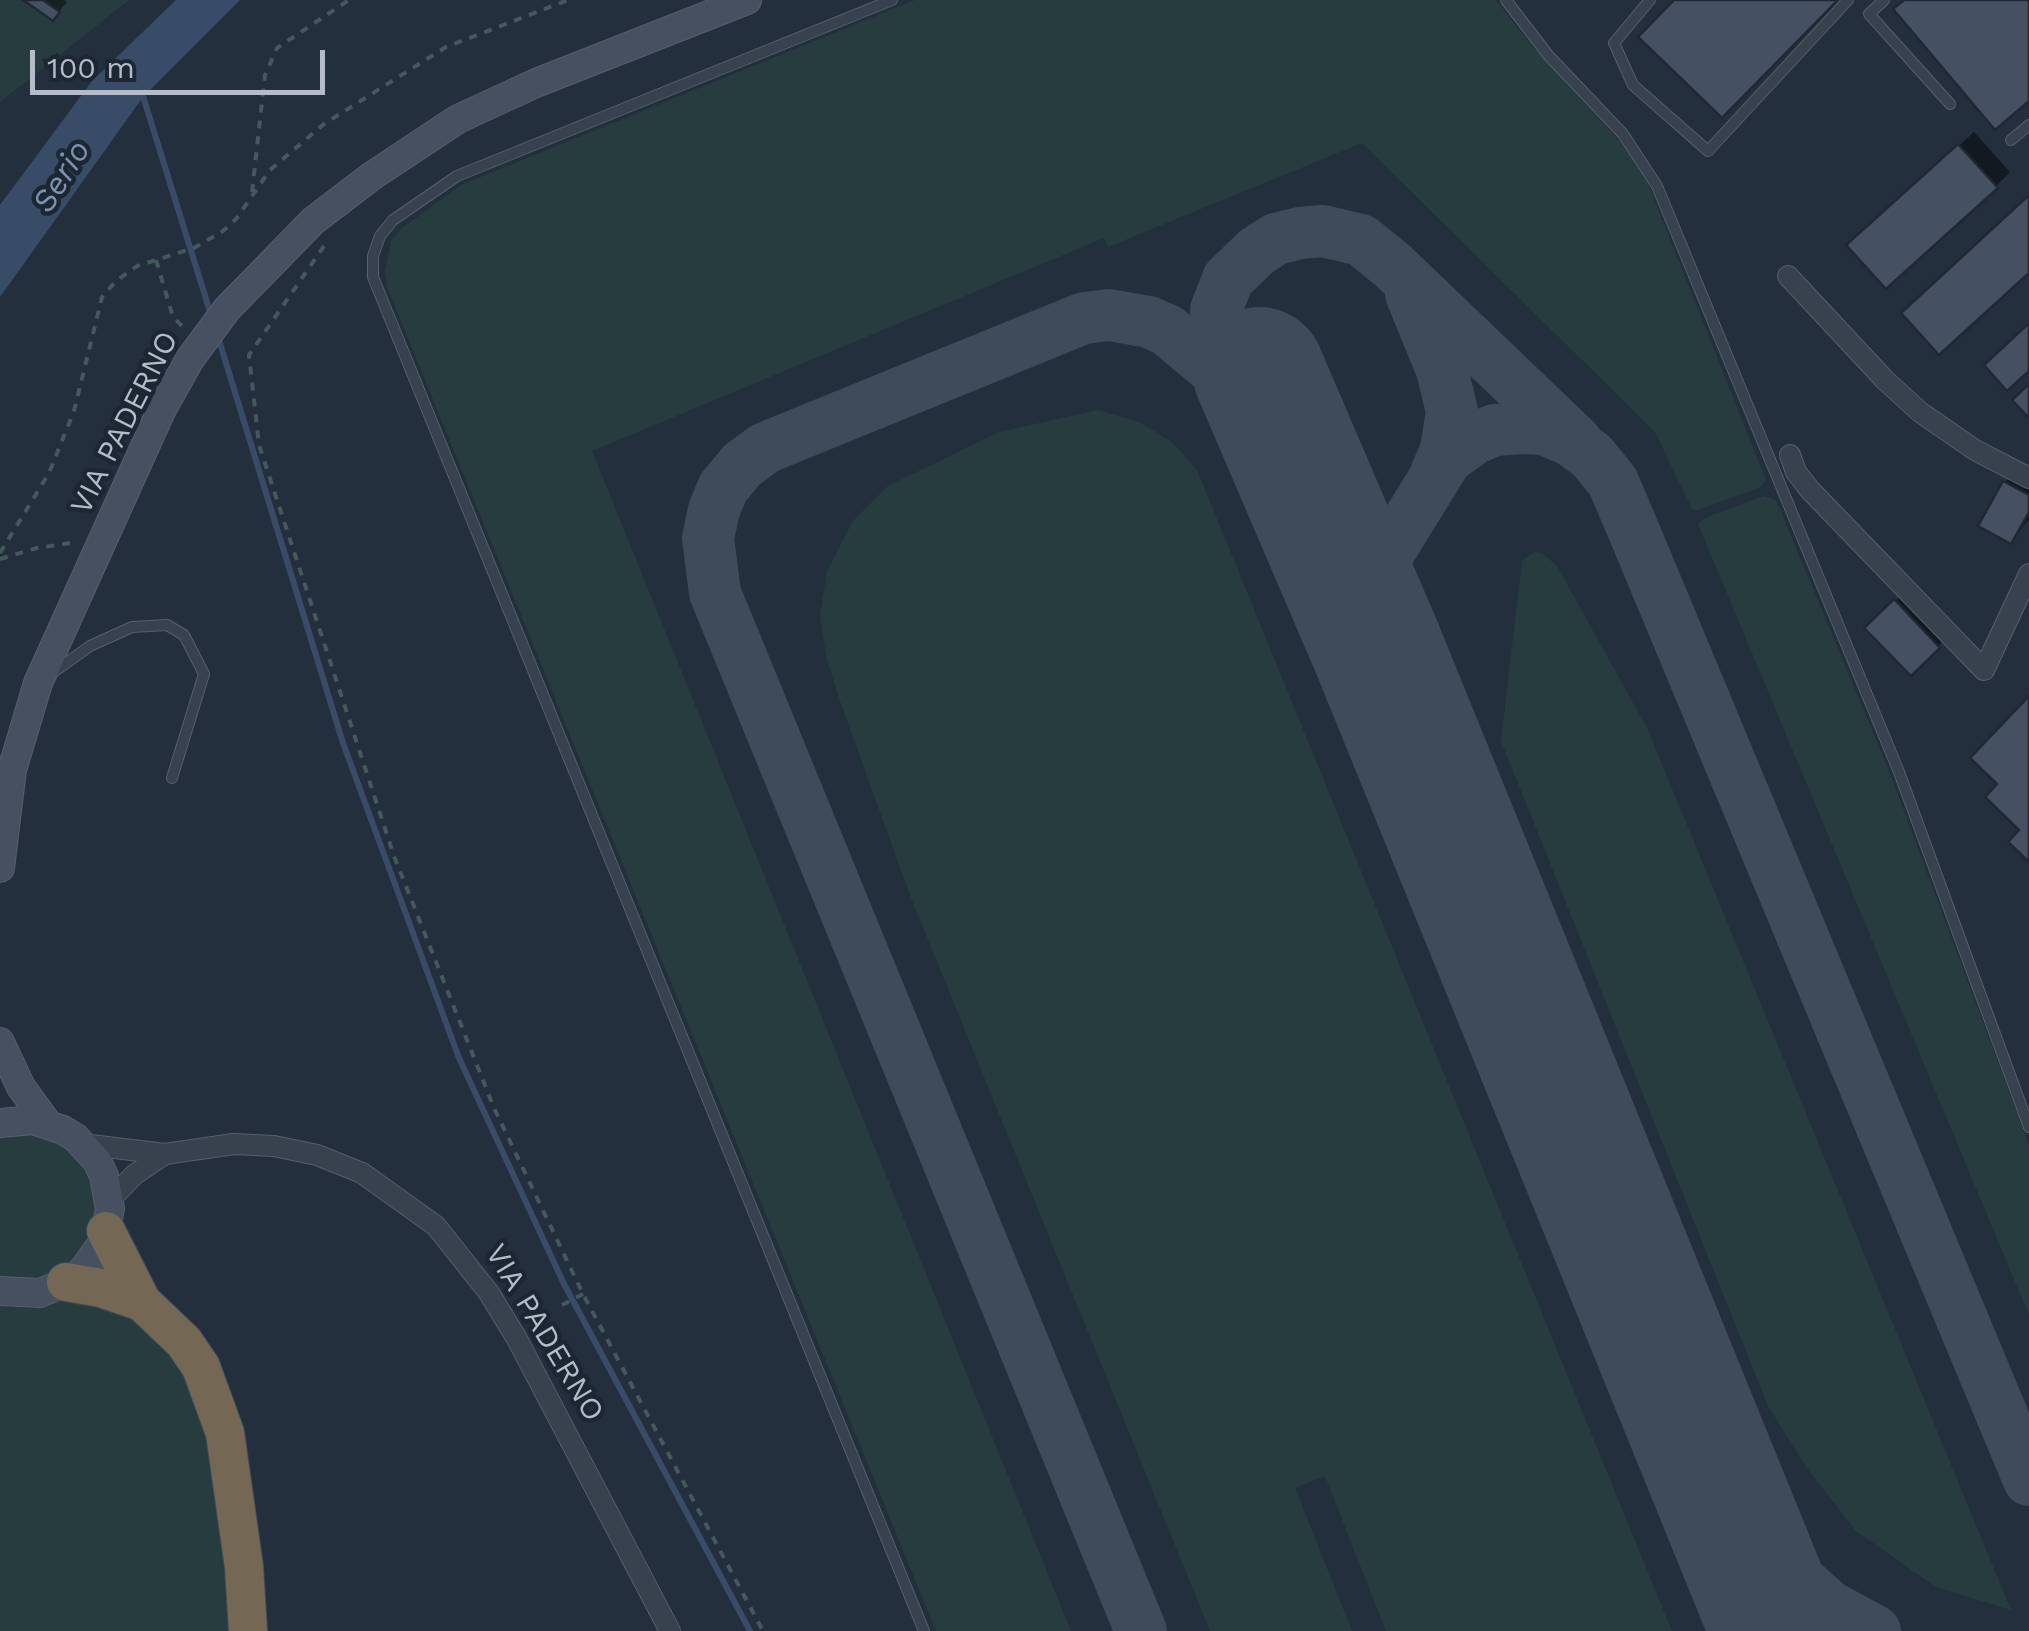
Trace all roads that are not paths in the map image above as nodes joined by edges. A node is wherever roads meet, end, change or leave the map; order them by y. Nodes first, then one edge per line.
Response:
1 (747, 0) edge
2 (892, 0) edge
3 (1506, 0) edge
4 (1650, 0) edge
5 (1848, 0) edge
6 (1884, 0) edge
7 (1950, 104) dead end
8 (2029, 125) edge
9 (2010, 140) dead end
10 (1788, 276) dead end
11 (1790, 454) dead end
12 (2029, 478) edge
13 (2029, 574) edge
14 (38, 683) junction
15 (172, 778) dead end
16 (0, 868) edge
17 (0, 1042) edge
18 (0, 1123) edge
19 (48, 1124) junction
20 (2029, 1127) edge
21 (82, 1144) junction
22 (165, 1154) junction
23 (108, 1216) junction
24 (66, 1282) junction
25 (0, 1291) edge
26 (142, 1302) junction
27 (248, 1631) edge
28 (670, 1631) edge
29 (924, 1631) edge

1 - 14 street, VIA PADERNO
2 - 29 lane
3 - 20 lane
4 - 5 lane
6 - 7 lane
8 - 9 lane
10 - 12 street
11 - 13 street
14 - 15 lane
14 - 16 street, VIA PADERNO
17 - 19 street, VIA PADERNO
18 - 19 street, VIA PADERNO
19 - 21 street, VIA PADERNO
21 - 22 street, VIA PADERNO
21 - 23 street
22 - 23 street, VIA PADERNO
22 - 28 street, VIA PADERNO
23 - 24 street, VIA PADERNO
23 - 26 highway
24 - 25 street
24 - 26 highway
26 - 27 highway

